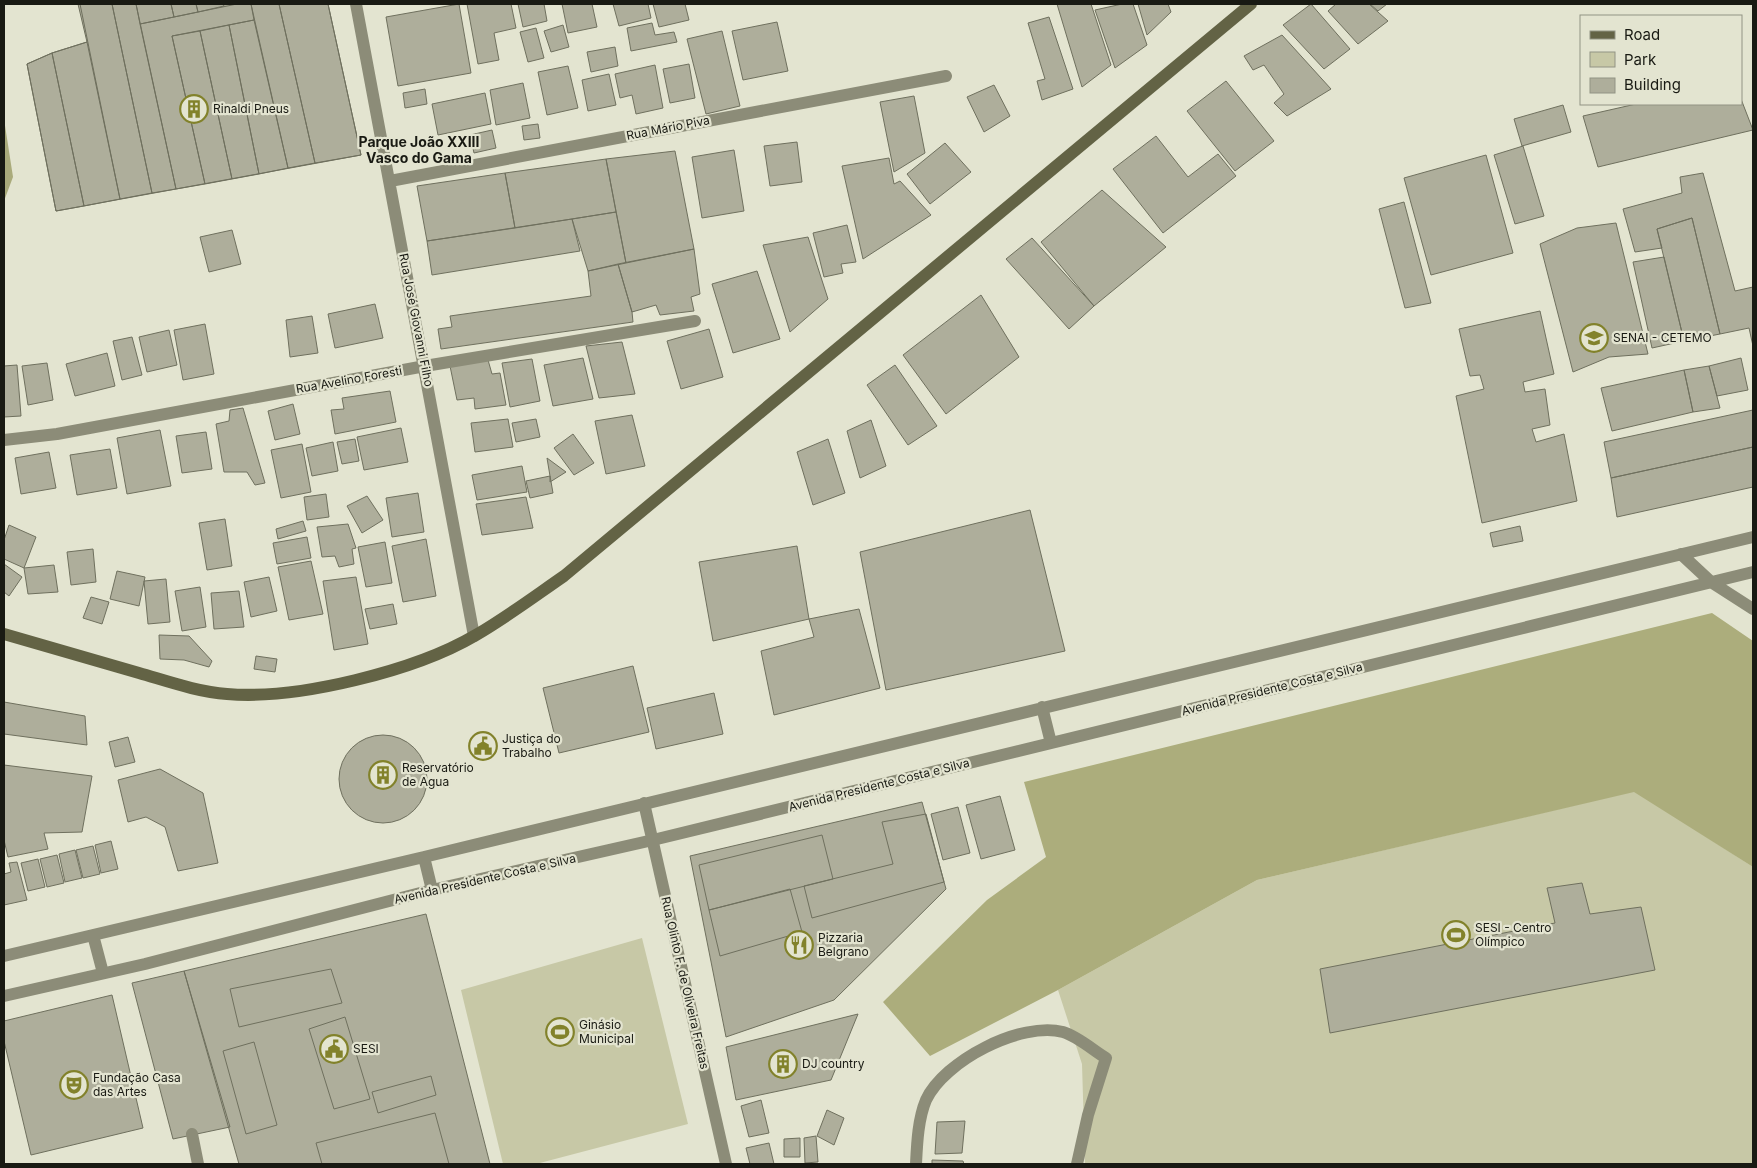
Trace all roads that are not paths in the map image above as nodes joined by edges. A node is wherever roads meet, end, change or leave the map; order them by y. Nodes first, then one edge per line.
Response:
1 (356, 4) edge
2 (1251, 4) edge
3 (946, 76) dead end
4 (390, 181) junction
5 (695, 321) dead end
6 (425, 366) junction
7 (4, 440) edge
8 (1753, 536) edge
9 (1681, 554) junction
10 (1753, 572) edge
11 (1711, 582) junction
12 (1753, 609) edge
13 (4, 634) edge
14 (474, 636) junction
15 (1042, 707) junction
16 (1051, 743) junction
17 (644, 803) junction
18 (653, 840) junction
19 (424, 857) junction
20 (432, 890) junction
21 (93, 935) junction
22 (4, 956) edge
23 (103, 973) junction
24 (4, 996) edge
25 (192, 1134) dead end
26 (198, 1164) edge
27 (726, 1164) edge
28 (916, 1164) edge
29 (1077, 1164) edge

1 - 4 street, Rua José Giovanni Filho
2 - 14 main road
3 - 4 street, Rua Mário Piva
4 - 6 street, Rua José Giovanni Filho
5 - 6 street, Rua Avelino Foresti
6 - 7 street, Rua Avelino Foresti
6 - 14 street, Rua José Giovanni Filho
8 - 9 street
9 - 11 street
9 - 15 street
10 - 11 street, Avenida Presidente Costa e Silva
11 - 12 street
11 - 16 street, Avenida Presidente Costa e Silva
13 - 14 main road
15 - 16 street
15 - 17 street
16 - 18 street, Avenida Presidente Costa e Silva
17 - 18 street, Rua Olinto F. de Oliveira Freitas
17 - 19 street
18 - 20 street, Avenida Presidente Costa e Silva
18 - 27 street, Rua Olinto F. de Oliveira Freitas
19 - 20 street
19 - 21 street
20 - 23 street, Avenida Presidente Costa e Silva
21 - 22 street
21 - 23 street
23 - 24 street, Avenida Presidente Costa e Silva
25 - 26 street
28 - 29 street

